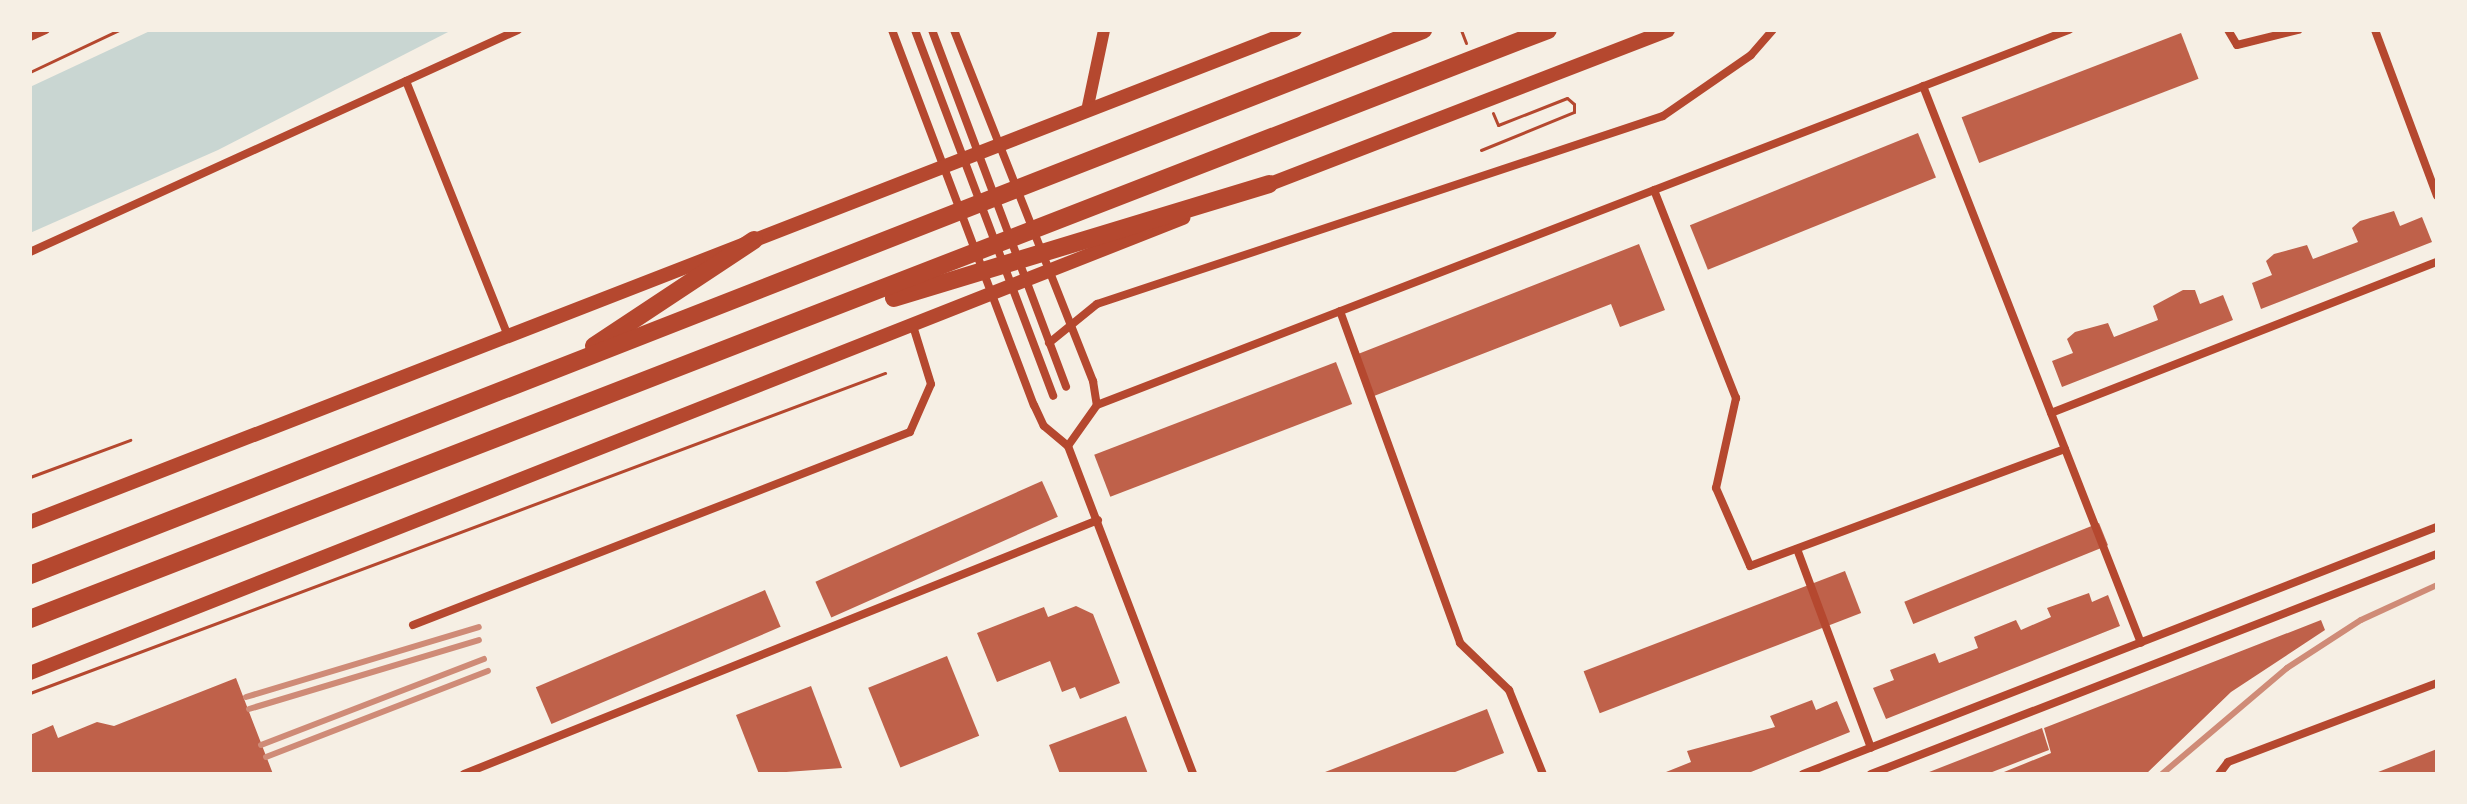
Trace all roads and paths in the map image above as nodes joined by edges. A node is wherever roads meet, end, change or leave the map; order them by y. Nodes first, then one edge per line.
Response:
1 (46, 30) edge
2 (119, 30) edge
3 (518, 30) edge
4 (892, 30) edge
5 (915, 30) edge
6 (932, 30) edge
7 (954, 30) edge
8 (1104, 30) edge
9 (1295, 30) edge
10 (1423, 30) edge
11 (1548, 30) edge
12 (1668, 30) edge
13 (1773, 30) edge
14 (2069, 30) edge
15 (2228, 30) edge
16 (2298, 30) edge
17 (2375, 30) edge
18 (30, 37) edge
19 (30, 72) edge
20 (406, 81) junction
21 (1923, 86) junction
22 (1088, 106) junction
23 (1269, 184) junction
24 (1654, 190) junction
25 (2437, 196) edge
26 (754, 240) junction
27 (30, 252) edge
28 (2437, 262) edge
29 (1340, 311) junction
30 (913, 326) junction
31 (508, 336) junction
32 (765, 337) junction
33 (1049, 343) junction
34 (565, 365) junction
35 (885, 373) dead end
36 (1066, 387) dead end
37 (1053, 396) dead end
38 (1097, 405) junction
39 (2051, 413) junction
40 (130, 440) dead end
41 (1068, 446) junction
42 (2065, 449) junction
43 (30, 477) edge
44 (1098, 520) junction
45 (30, 522) edge
46 (2437, 527) edge
47 (1797, 549) junction
48 (2437, 554) edge
49 (30, 575) edge
50 (30, 619) edge
51 (413, 625) dead end
52 (2141, 643) junction
53 (30, 673) edge
54 (2437, 683) edge
55 (30, 693) edge
56 (1871, 748) junction
57 (464, 774) edge
58 (1193, 774) edge
59 (1543, 774) edge
60 (1803, 774) edge
61 (1871, 774) edge
62 (2219, 774) edge

1 - 18 street
2 - 19 path
3 - 20 street
4 - 41 street
5 - 37 street
6 - 33 street
7 - 38 street
8 - 22 street
9 - 22 main road
10 - 34 highway
11 - 32 highway
12 - 23 main road
13 - 33 street
14 - 21 street
15 - 16 street
17 - 25 street
20 - 27 street
20 - 31 street
21 - 24 street
21 - 39 street
22 - 26 main road
23 - 30 main road
23 - 32 highway
24 - 29 street
24 - 47 street
26 - 31 main road
26 - 34 highway
28 - 39 street
29 - 38 street
29 - 59 street
30 - 51 street
30 - 53 main road
31 - 45 main road
32 - 50 highway
33 - 36 street
34 - 49 highway
35 - 55 path
38 - 41 street
39 - 42 street
40 - 43 path
41 - 44 street
42 - 47 street
42 - 52 street
44 - 57 street
44 - 58 street
46 - 52 street
47 - 56 street
48 - 61 street
52 - 56 street
54 - 62 street
56 - 60 street

